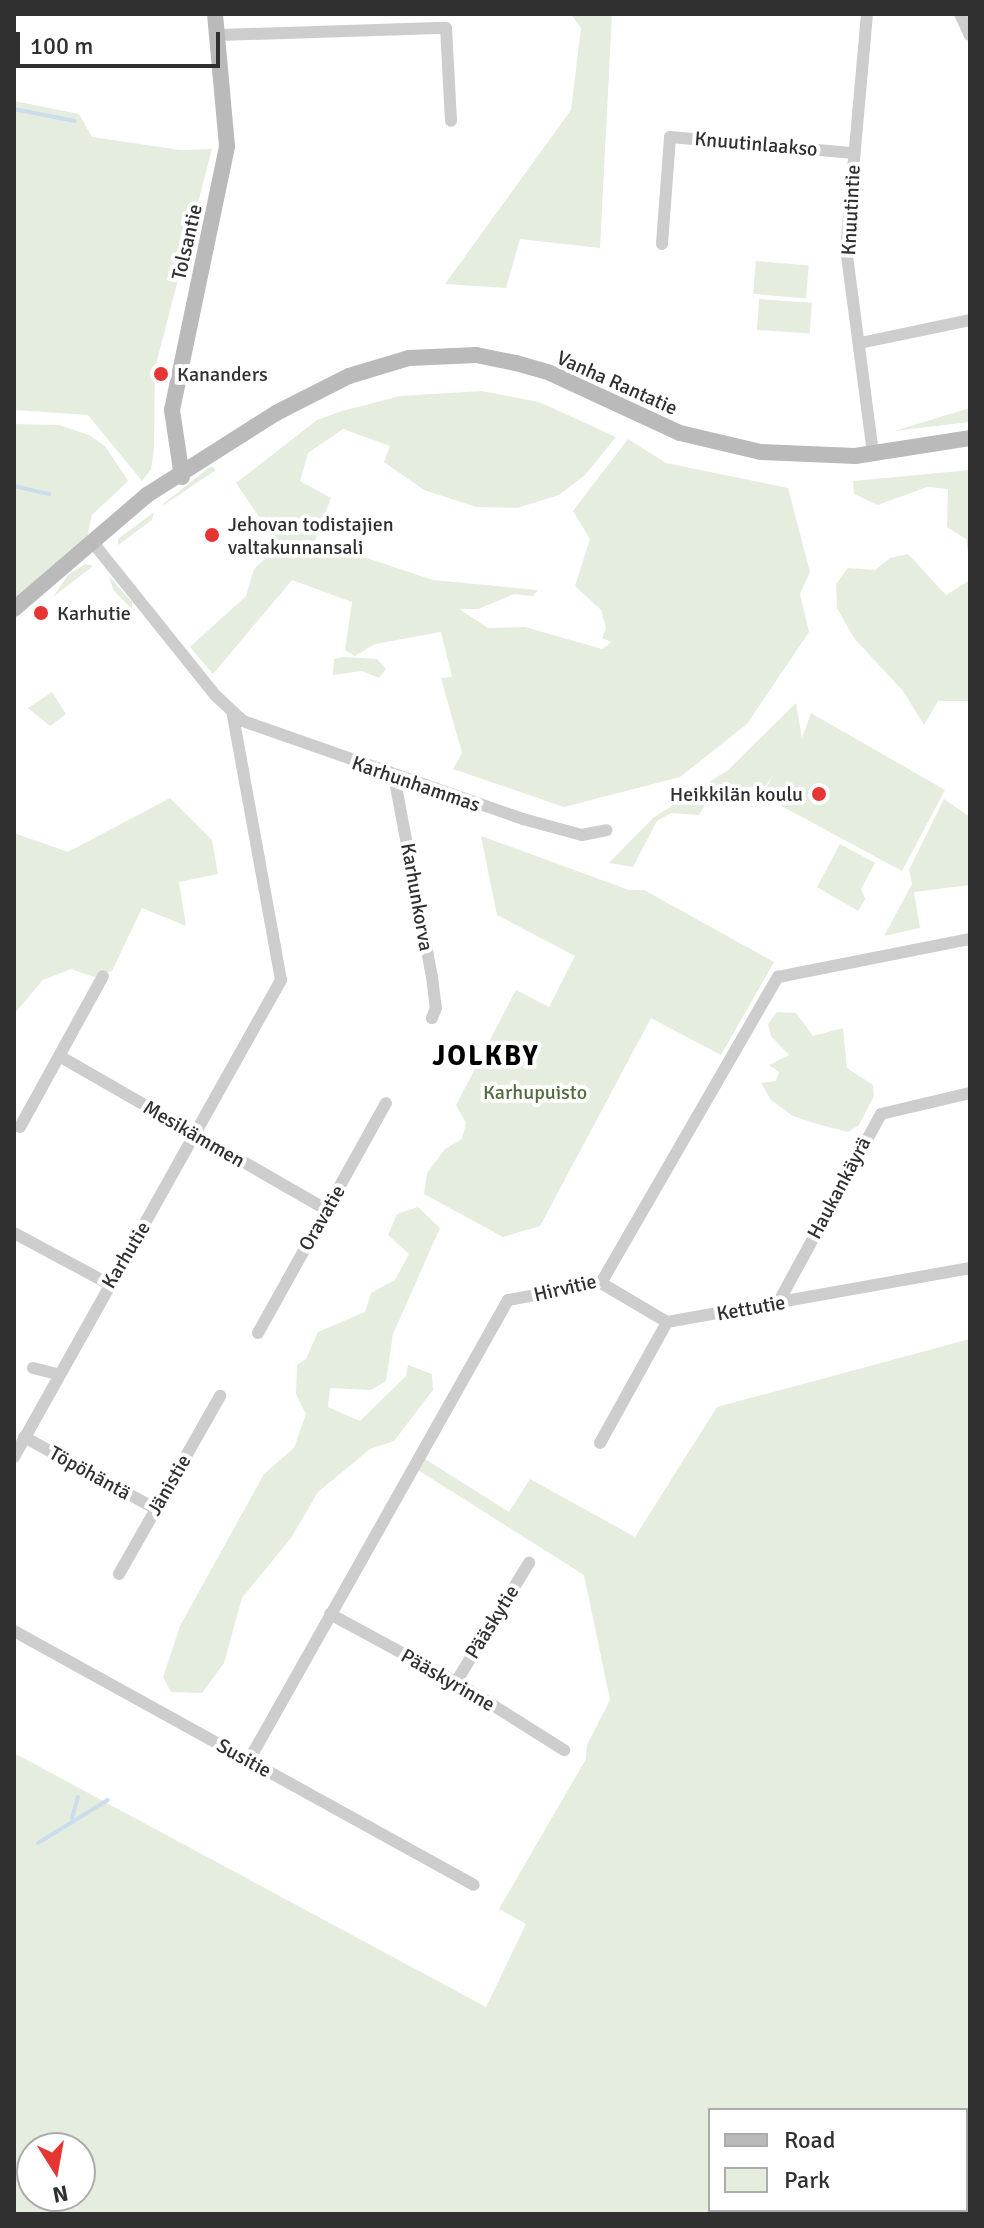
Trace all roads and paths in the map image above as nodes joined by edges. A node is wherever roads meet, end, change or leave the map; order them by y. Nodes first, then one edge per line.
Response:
1 (215, 14) edge
2 (867, 14) edge
3 (960, 14) edge
4 (219, 35) junction
5 (970, 35) edge
6 (451, 121) dead end
7 (854, 153) junction
8 (662, 244) dead end
9 (970, 320) edge
10 (860, 343) junction
11 (962, 439) edge
12 (873, 454) junction
13 (182, 477) junction
14 (94, 544) junction
15 (14, 609) edge
16 (232, 711) junction
17 (394, 776) junction
18 (607, 830) dead end
19 (970, 939) edge
20 (103, 976) dead end
21 (432, 1018) dead end
22 (61, 1057) junction
23 (970, 1093) edge
24 (386, 1103) dead end
25 (20, 1127) dead end
26 (195, 1136) junction
27 (327, 1210) junction
28 (14, 1233) edge
29 (970, 1268) edge
30 (601, 1283) junction
31 (109, 1284) junction
32 (778, 1303) junction
33 (667, 1322) junction
34 (258, 1333) dead end
35 (33, 1368) dead end
36 (57, 1374) junction
37 (220, 1396) dead end
38 (24, 1437) junction
39 (600, 1443) dead end
40 (14, 1457) edge
41 (156, 1509) junction
42 (529, 1563) dead end
43 (119, 1574) dead end
44 (330, 1614) junction
45 (14, 1631) edge
46 (456, 1682) junction
47 (564, 1750) dead end
48 (249, 1760) junction
49 (474, 1885) dead end

1 - 4 main road, Tolsantie
2 - 7 street, Knuutintie
3 - 5 street
4 - 6 street
4 - 13 main road, Tolsantie
7 - 8 street, Knuutinlaakso
7 - 10 street, Knuutintie
9 - 10 street
10 - 12 street, Knuutintie
11 - 12 main road, Vanha Rantatie
12 - 13 main road, Vanha Rantatie
13 - 14 main road, Vanha Rantatie
14 - 15 main road, Vanha Rantatie
14 - 16 street, Karhutie
16 - 17 street, Karhunhammas
16 - 26 street, Karhutie
17 - 18 street, Karhunhammas
17 - 21 street, Karhunkorva
19 - 30 street, Hirvitie
20 - 22 street
22 - 25 street
22 - 26 street, Mesikämmen
23 - 32 street, Haukankäyrä
24 - 27 street, Oravatie
26 - 27 street, Mesikämmen
26 - 31 street, Karhutie
27 - 34 street, Oravatie
28 - 31 street
29 - 32 street, Kettutie
30 - 33 street
30 - 44 street, Hirvitie
31 - 36 street, Karhutie
32 - 33 street, Kettutie
33 - 39 street
35 - 36 street
36 - 38 street, Karhutie
37 - 41 street, Jänistie
38 - 40 street, Karhutie
38 - 41 street, Töpöhäntä
41 - 43 street, Jänistie
42 - 46 street, Pääskytie
44 - 46 street, Pääskyrinne
44 - 48 street, Hirvitie
45 - 48 street, Susitie
46 - 47 street, Pääskyrinne
48 - 49 street, Susitie

